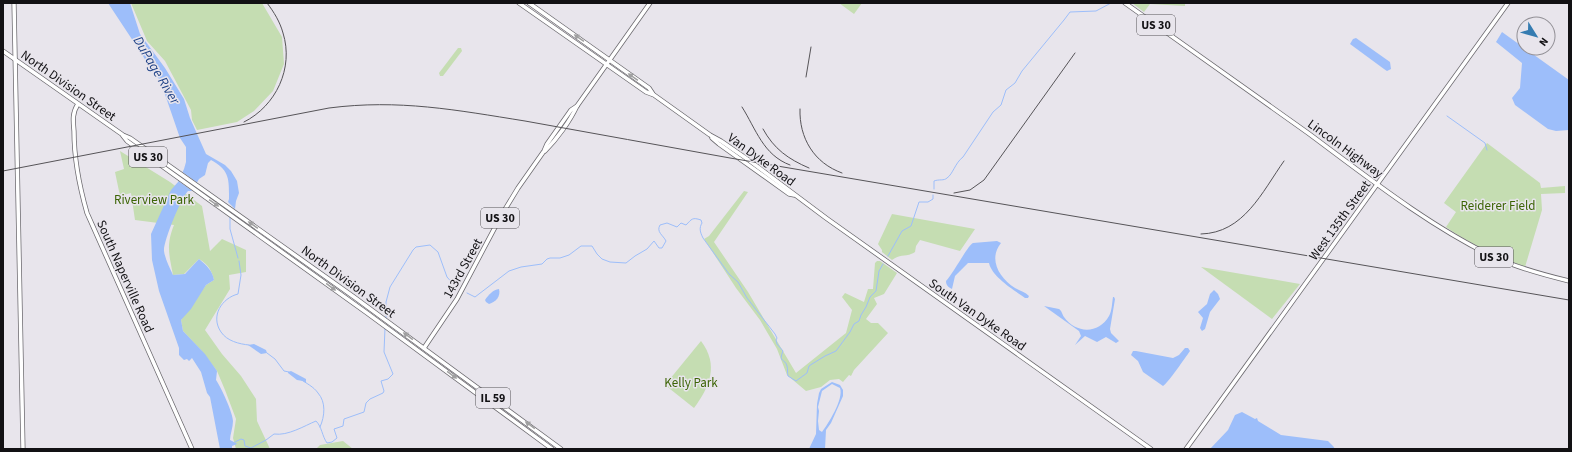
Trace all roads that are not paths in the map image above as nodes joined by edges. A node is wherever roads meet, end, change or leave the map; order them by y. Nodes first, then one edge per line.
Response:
1 (14, 3) edge
2 (520, 3) edge
3 (529, 3) edge
4 (650, 3) edge
5 (1125, 3) edge
6 (1508, 3) edge
7 (3, 51) edge
8 (14, 59) junction
9 (610, 60) junction
10 (606, 65) junction
11 (654, 95) junction
12 (78, 104) junction
13 (123, 135) junction
14 (1378, 184) junction
15 (794, 195) joint
16 (1569, 281) edge
17 (354, 297) junction
18 (351, 301) junction
19 (424, 348) junction
20 (421, 352) junction
21 (23, 449) edge
22 (192, 449) edge
23 (552, 449) edge
24 (561, 449) edge
25 (1151, 449) edge
26 (1186, 449) edge

1 - 8 main road
2 - 10 main road, Van Dyke Road
9 -> 3 main road, Van Dyke Road
4 - 9 main road, 143rd Street / US 30
5 - 14 main road, Lincoln Highway / US 30
6 - 14 main road, West 135th Street
7 - 8 main road, North Division Street / US 30
8 - 12 main road, North Division Street / US 30
8 - 21 main road
9 - 10 main road, 143rd Street / US 30
11 -> 9 main road, Van Dyke Road
10 - 11 main road, Van Dyke Road
10 - 19 main road, 143rd Street / US 30
11 - 15 main road, Van Dyke Road
12 - 13 main road, North Division Street / US 30
12 - 22 main road, South Naperville Road
17 -> 13 main road, North Division Street / US 30
13 -> 18 main road, North Division Street / US 30
14 - 16 main road, Lincoln Highway / US 30
14 - 26 main road, West 135th Street
15 - 25 main road, South Van Dyke Road
17 - 18 main road
19 -> 17 main road, North Division Street / US 30
18 - 20 main road, North Division Street / US 30
19 - 20 main road, 143rd Street / US 30
24 -> 19 main road, North Division Street / IL 59
20 -> 23 main road, North Division Street / IL 59

